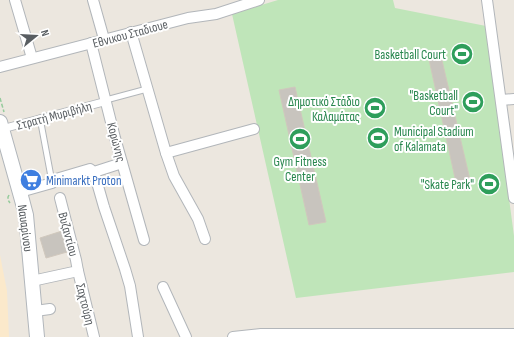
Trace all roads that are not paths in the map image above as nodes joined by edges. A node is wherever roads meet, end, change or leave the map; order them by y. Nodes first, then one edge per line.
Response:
1 (15, 0) edge
2 (93, 0) edge
3 (259, 0) edge
4 (487, 0) edge
5 (131, 32) junction
6 (104, 39) junction
7 (91, 43) junction
8 (32, 58) junction
9 (0, 67) edge
10 (147, 89) junction
11 (514, 99) edge
12 (106, 100) junction
13 (501, 100) junction
14 (40, 118) junction
15 (1, 125) edge
16 (254, 129) dead end
17 (166, 153) junction
18 (122, 163) junction
19 (94, 172) junction
20 (52, 183) junction
21 (20, 192) junction
22 (60, 198) dead end
23 (514, 198) edge
24 (205, 239) dead end
25 (144, 240) dead end
26 (78, 271) junction
27 (32, 281) junction
28 (163, 287) dead end
29 (50, 309) dead end
30 (35, 311) junction
31 (514, 334) edge
32 (429, 335) edge
33 (37, 337) edge
34 (94, 337) edge
35 (138, 337) edge
36 (186, 337) edge
37 (233, 337) edge

1 - 8 street
2 - 6 street
3 - 5 street, Εθνικου Σταδιουe
4 - 13 street
5 - 6 street, Εθνικου Σταδιουe
5 - 10 street
6 - 7 street, Εθνικου Σταδιουe
7 - 8 street, Εθνικου Σταδιουe
7 - 12 street, Κορώνης
8 - 9 street, Εθνικου Σταδιουe
10 - 12 lane
10 - 17 street
11 - 13 street
12 - 14 street, Στρατή Μυριβήλη
12 - 18 street, Κορώνης
13 - 23 street
14 - 15 street, Στρατή Μυριβήλη
14 - 20 lane
15 - 21 main road, Ναυαρίνου
16 - 17 street
17 - 24 street
18 - 19 street
18 - 25 street, Κορώνης
19 - 20 street
19 - 35 street
20 - 21 street
21 - 27 main road, Ναυαρίνου
22 - 26 street, Βυζαντίου
26 - 27 street, Βυζαντίου
26 - 34 street, Σαχτούρη
27 - 30 main road, Ναυαρίνου
28 - 36 street
29 - 30 street
30 - 33 main road, Ναυαρίνου
31 - 32 street
32 - 37 street

